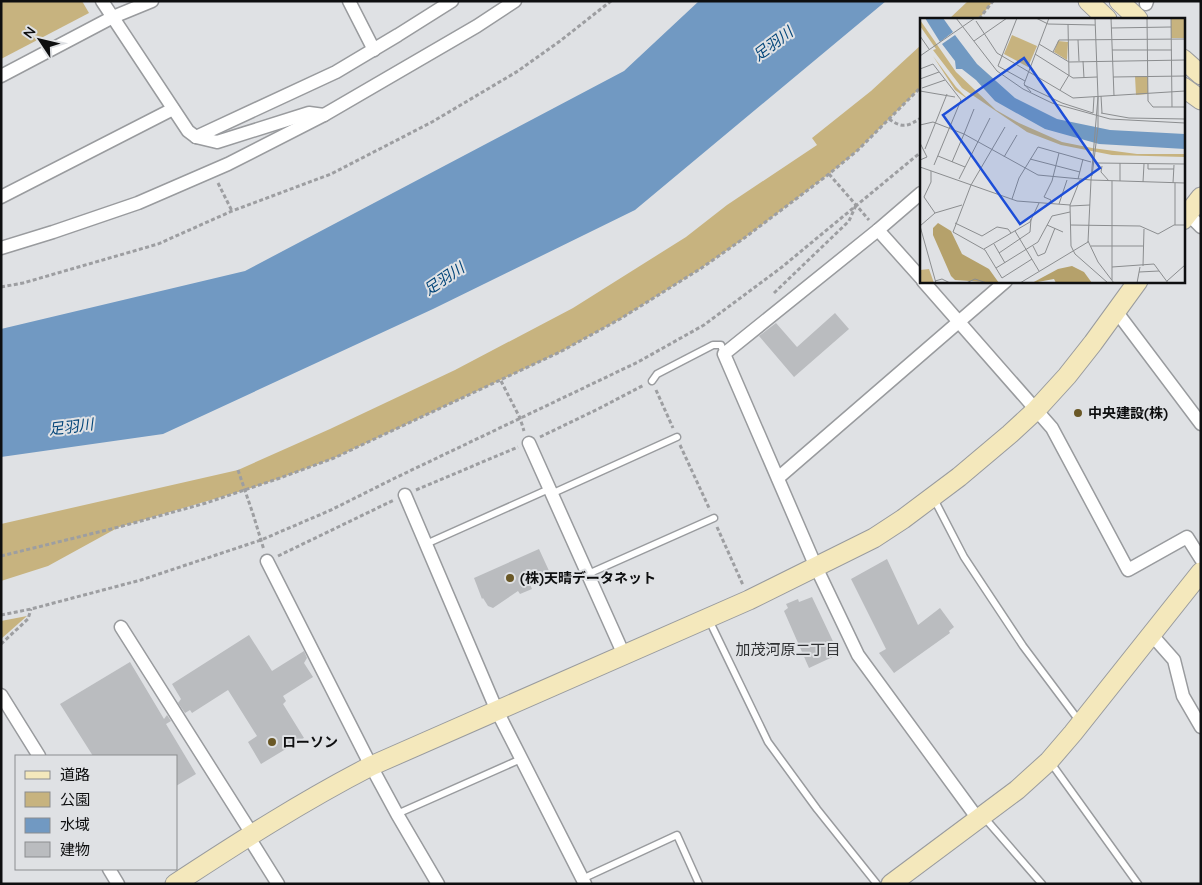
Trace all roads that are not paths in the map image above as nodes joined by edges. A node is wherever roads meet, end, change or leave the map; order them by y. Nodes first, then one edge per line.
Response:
1 (102, 1) edge
2 (152, 1) edge
3 (349, 1) edge
4 (452, 1) edge
5 (515, 1) edge
6 (1119, 1) edge
7 (1090, 3) edge
8 (1144, 8) edge
9 (112, 17) junction
10 (1106, 18) edge
11 (374, 50) junction
12 (1184, 60) edge
13 (1201, 75) edge
14 (1, 76) edge
15 (1184, 87) edge
16 (1201, 100) edge
17 (173, 109) junction
18 (324, 115) junction
19 (196, 137) junction
20 (920, 194) edge
21 (1, 197) edge
22 (1201, 197) edge
23 (1191, 221) edge
24 (878, 230) junction
25 (1, 248) edge
26 (920, 277) edge
27 (925, 282) edge
28 (1005, 282) edge
29 (1137, 282) edge
30 (1116, 312) junction
31 (959, 322) junction
32 (724, 354) junction
33 (652, 381) road end
34 (1036, 410) junction
35 (1201, 424) edge
36 (677, 437) road end
37 (529, 443) road end
38 (778, 478) junction
39 (550, 492) junction
40 (405, 495) road end
41 (933, 497) junction
42 (714, 518) road end
43 (426, 544) junction
44 (1201, 559) edge
45 (267, 561) road end
46 (816, 567) junction
47 (1201, 572) edge
48 (588, 574) junction
49 (708, 618) junction
50 (121, 628) dead end
51 (1151, 634) junction
52 (624, 655) junction
53 (1, 694) edge
54 (497, 711) junction
55 (1081, 723) junction
56 (1201, 727) edge
57 (38, 755) edge
58 (521, 759) junction
59 (1049, 761) junction
60 (371, 766) junction
61 (397, 814) junction
62 (980, 817) junction
63 (250, 835) junction
64 (110, 870) edge
65 (583, 882) edge
66 (118, 884) edge
67 (175, 884) edge
68 (278, 884) edge
69 (438, 884) edge
70 (699, 884) edge
71 (877, 884) edge
72 (891, 884) edge
73 (1042, 884) edge
74 (1138, 884) edge

1 - 9 street
2 - 9 street
3 - 11 street
4 - 11 street
5 - 18 street
6 - 8 street
7 - 10 street
9 - 14 street
9 - 17 street
11 - 19 street
12 - 13 street
15 - 16 street
17 - 19 street
17 - 21 street
18 - 19 street
18 - 25 street
20 - 24 street
22 - 23 street
24 - 26 street
24 - 32 street
27 - 31 street
28 - 31 street
29 - 30 street
30 - 34 street
30 - 35 street
31 - 34 street
31 - 38 street
32 - 33 lane
32 - 38 street
34 - 41 street
34 - 44 street
36 - 39 lane
37 - 39 street
38 - 46 street
39 - 43 lane
39 - 48 street
40 - 43 street
41 - 46 street
41 - 55 lane
42 - 48 lane
43 - 54 street
45 - 60 street
46 - 49 street
46 - 62 street
47 - 51 street
48 - 52 street
49 - 52 street
49 - 71 lane
50 - 63 street
51 - 55 street
51 - 56 street
52 - 54 street
53 - 57 street
54 - 58 street
54 - 60 street
55 - 59 street
58 - 61 lane
58 - 65 street
59 - 62 street
59 - 74 lane
60 - 61 street
60 - 63 street
61 - 69 street
62 - 72 street
62 - 73 lane
63 - 67 street
63 - 68 street
64 - 66 street
65 - 70 lane

